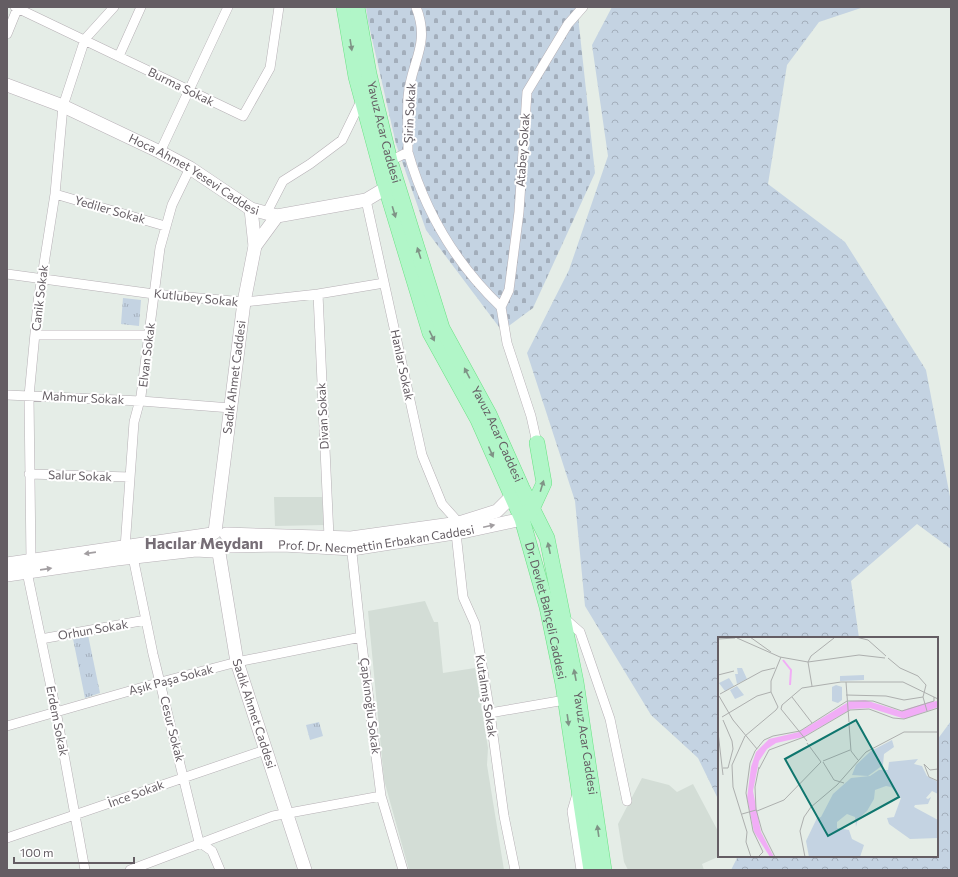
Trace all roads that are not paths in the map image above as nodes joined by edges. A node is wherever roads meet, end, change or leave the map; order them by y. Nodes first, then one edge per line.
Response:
1 (17, 7) edge
2 (114, 7) edge
3 (141, 7) edge
4 (228, 7) edge
5 (279, 7) edge
6 (344, 7) edge
7 (357, 7) edge
8 (416, 7) edge
9 (583, 7) edge
10 (7, 34) edge
11 (85, 39) junction
12 (119, 56) junction
13 (7, 86) edge
14 (188, 90) junction
15 (362, 99) junction
16 (64, 106) junction
17 (160, 152) junction
18 (408, 152) junction
19 (390, 161) junction
20 (190, 168) junction
21 (386, 188) junction
22 (55, 194) junction
23 (366, 200) junction
24 (251, 209) junction
25 (272, 215) junction
26 (165, 226) junction
27 (255, 246) junction
28 (7, 274) edge
29 (41, 279) junction
30 (384, 283) junction
31 (154, 294) junction
32 (318, 294) junction
33 (244, 302) junction
34 (501, 307) junction
35 (150, 334) junction
36 (35, 335) junction
37 (7, 395) edge
38 (29, 396) junction
39 (141, 400) junction
40 (231, 408) junction
41 (537, 442) junction
42 (29, 474) junction
43 (130, 477) junction
44 (517, 493) junction
45 (527, 514) junction
46 (457, 528) junction
47 (329, 537) junction
48 (220, 541) junction
49 (351, 544) junction
50 (129, 552) junction
51 (7, 564) edge
52 (29, 567) junction
53 (7, 575) edge
54 (563, 617) junction
55 (146, 620) junction
56 (361, 637) junction
57 (41, 639) junction
58 (237, 662) junction
59 (161, 682) junction
60 (565, 700) junction
61 (56, 712) junction
62 (490, 713) junction
63 (7, 726) edge
64 (265, 750) junction
65 (184, 777) junction
66 (579, 788) junction
67 (381, 796) junction
68 (627, 801) dead end
69 (286, 813) junction
70 (75, 816) junction
71 (7, 838) edge
72 (199, 842) junction
73 (147, 867) edge
74 (85, 870) edge
75 (130, 870) edge
76 (220, 870) edge
77 (305, 870) edge
78 (403, 870) edge
79 (515, 870) edge
80 (580, 870) edge
81 (591, 870) edge
82 (604, 870) edge

1 - 10 street
1 - 11 street, Burma Sokak
2 - 11 street
3 - 12 street
4 - 14 street
5 - 14 street, Burma Sokak
6 -> 15 main road, Yavuz Acar Caddesi
7 - 19 main road, Yavuz Acar Caddesi
8 - 18 street, Şirin Sokak
9 - 34 street, Atabey Sokak
11 - 12 street, Burma Sokak
11 - 16 street, Canik Sokak
12 - 14 street, Burma Sokak
13 - 16 main road, Hoca Ahmet Yesevi Caddesi
14 - 17 street
15 - 21 main road, Yavuz Acar Caddesi
15 - 25 street
16 - 17 main road, Hoca Ahmet Yesevi Caddesi
16 - 22 street, Canik Sokak
17 - 20 main road, Hoca Ahmet Yesevi Caddesi
18 - 19 street, Şirin Sokak
18 - 34 street
44 -> 19 main road, Yavuz Acar Caddesi
20 - 24 main road, Hoca Ahmet Yesevi Caddesi
20 - 26 street, Elvan Sokak
21 - 23 main road, Hoca Ahmet Yesevi Caddesi
21 -> 44 main road, Yavuz Acar Caddesi
22 - 26 street, Yediler Sokak
22 - 29 street, Canik Sokak
23 - 25 main road, Hoca Ahmet Yesevi Caddesi
23 - 30 street, Hanlar Sokak
24 - 25 main road, Hoca Ahmet Yesevi Caddesi
24 - 27 main road, Sadık Ahmet Caddesi
25 - 27 main road, Sadık Ahmet Caddesi
26 - 31 street, Elvan Sokak
27 - 33 main road, Sadık Ahmet Caddesi
28 - 29 street, Kutlubey Sokak
29 - 31 street, Kutlubey Sokak
29 - 36 street, Canik Sokak
30 - 32 street, Kutlubey Sokak
30 - 46 street, Hanlar Sokak
31 - 33 street, Kutlubey Sokak
31 - 35 street, Elvan Sokak
32 - 33 street, Kutlubey Sokak
32 - 47 street, Divan Sokak
33 - 40 main road, Sadık Ahmet Caddesi
34 - 41 street
35 - 36 street
35 - 39 street, Elvan Sokak
36 - 38 street, Canik Sokak
37 - 38 street, Mahmur Sokak
38 - 39 street, Mahmur Sokak
38 - 42 street, Canik Sokak
39 - 40 street, Mahmur Sokak
39 - 43 street, Elvan Sokak
40 - 48 main road, Sadık Ahmet Caddesi
41 - 44 main road
45 -> 41 main road
42 - 43 street, Salur Sokak
42 - 52 street, Canik Sokak
43 - 50 street, Elvan Sokak
44 - 45 main road, Yavuz Acar Caddesi
44 - 46 main road, Prof. Dr. Necmettin Erbakan Caddesi
46 -> 45 main road, Prof. Dr. Necmettin Erbakan Caddesi
54 -> 45 main road, Yavuz Acar Caddesi
45 - 60 main road, Dr. Devlet Bahçeli Caddesi
46 - 49 main road, Prof. Dr. Necmettin Erbakan Caddesi
46 - 62 street, Kutalmış Sokak
47 - 48 main road, Prof. Dr. Necmettin Erbakan Caddesi
47 - 49 main road, Prof. Dr. Necmettin Erbakan Caddesi
48 - 49 main road, Prof. Dr. Necmettin Erbakan Caddesi
48 - 50 main road, Prof. Dr. Necmettin Erbakan Caddesi
48 - 58 main road, Sadık Ahmet Caddesi
49 - 56 street, Çapkınoğlu Sokak
50 - 52 main road, Prof. Dr. Necmettin Erbakan Caddesi
50 - 55 street, Cesur Sokak
51 - 52 main road, Prof. Dr. Necmettin Erbakan Caddesi
52 - 53 main road, Prof. Dr. Necmettin Erbakan Caddesi
52 - 57 street, Erdem Sokak
54 - 68 street
82 -> 54 main road, Yavuz Acar Caddesi
55 - 57 street, Orhun Sokak
55 - 59 street, Cesur Sokak
56 - 58 street, Aşık Paşa Sokak
56 - 67 street, Çapkınoğlu Sokak
57 - 61 street, Erdem Sokak
58 - 59 street, Aşık Paşa Sokak
58 - 64 main road, Sadık Ahmet Caddesi
59 - 61 street, Aşık Paşa Sokak
59 - 65 street, Cesur Sokak
60 - 62 street
60 -> 66 main road, Dr. Devlet Bahçeli Caddesi
61 - 63 street, Aşık Paşa Sokak
61 - 70 street, Erdem Sokak
62 - 79 street, Kutalmış Sokak
64 - 65 street, İnce Sokak
64 - 69 main road, Sadık Ahmet Caddesi
65 - 70 street, İnce Sokak
65 - 72 street, Cesur Sokak
66 - 80 street
66 - 81 main road, Dr. Devlet Bahçeli Caddesi
67 - 69 street
67 - 78 street, Çapkınoğlu Sokak
69 - 72 street
69 - 77 main road, Sadık Ahmet Caddesi
70 - 71 street, İnce Sokak
70 - 74 street, Erdem Sokak
72 - 73 street
72 - 76 street
73 - 75 street

